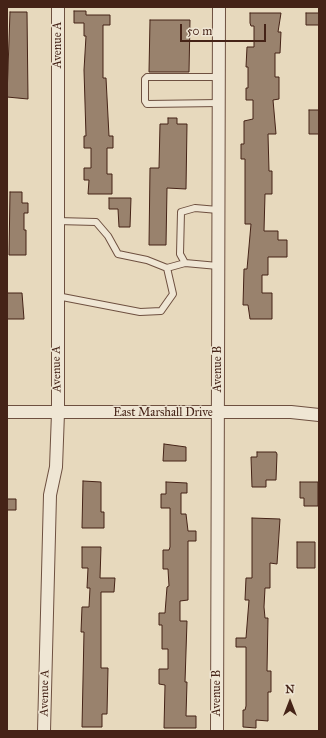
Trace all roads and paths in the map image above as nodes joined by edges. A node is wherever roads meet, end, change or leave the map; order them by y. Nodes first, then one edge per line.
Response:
1 (58, 7) edge
2 (219, 7) edge
3 (218, 77) junction
4 (218, 103) junction
5 (218, 210) junction
6 (57, 221) junction
7 (185, 264) junction
8 (218, 266) junction
9 (168, 268) junction
10 (57, 296) junction
11 (7, 412) edge
12 (218, 412) junction
13 (58, 413) junction
14 (319, 415) edge
15 (44, 731) edge
16 (217, 731) edge

1 - 6 street, Avenue A
2 - 3 street, Avenue B
3 - 4 street, Avenue B
3 - 4 lane
4 - 5 street, Avenue B
5 - 7 lane
5 - 8 street, Avenue B
6 - 9 lane
6 - 10 street, Avenue A
7 - 8 lane
7 - 9 lane
8 - 12 street, Avenue B
9 - 10 lane
10 - 13 street, Avenue A
11 - 13 street, East Marshall Drive
12 - 13 street, East Marshall Drive
12 - 14 street, East Marshall Drive
12 - 16 street, Avenue B
13 - 15 street, Avenue A

